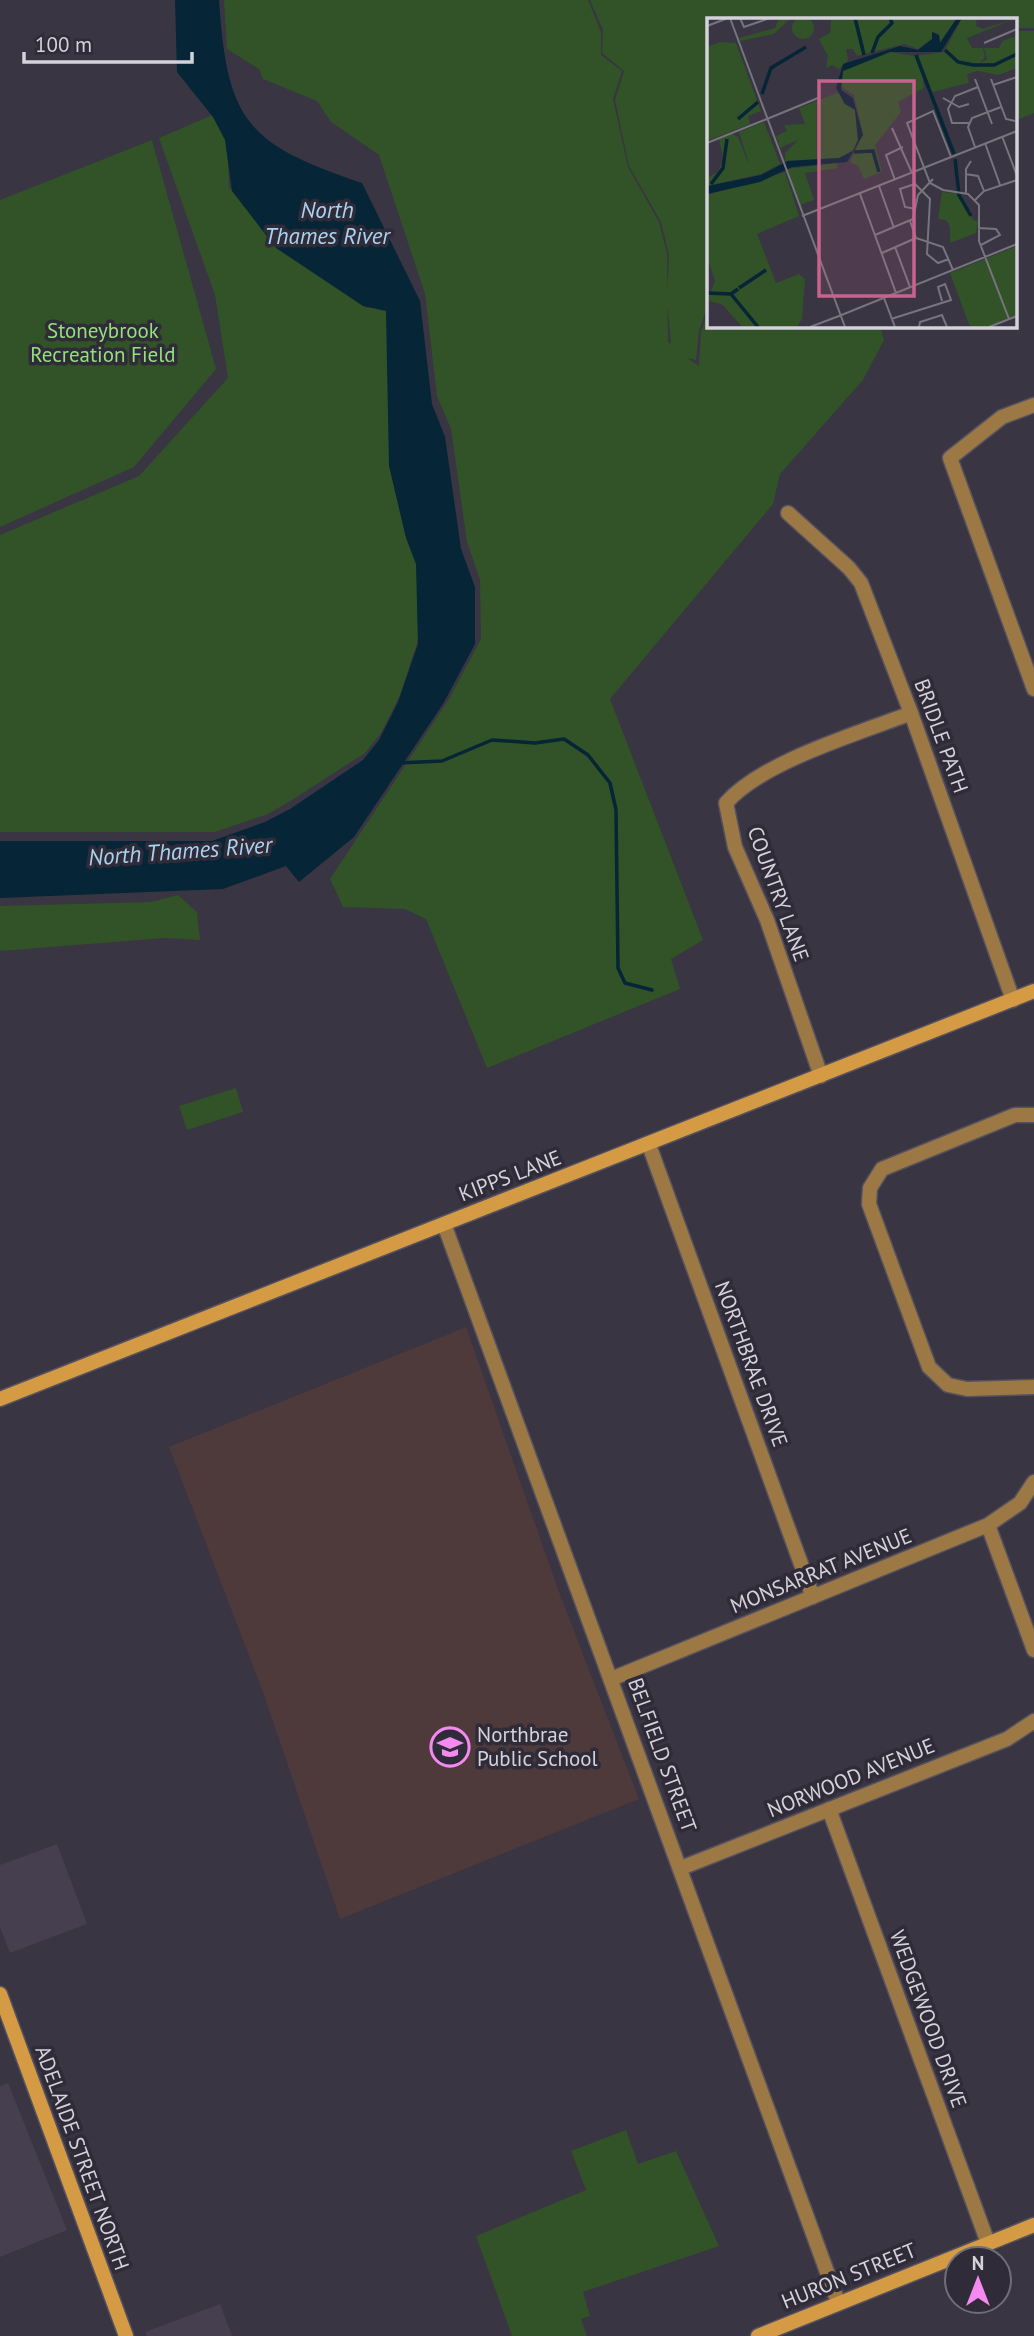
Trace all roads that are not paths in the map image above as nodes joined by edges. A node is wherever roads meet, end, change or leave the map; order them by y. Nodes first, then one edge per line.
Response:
1 (1034, 405) edge
2 (788, 513) dead end
3 (1034, 689) edge
4 (911, 713) junction
5 (1034, 991) edge
6 (1013, 1000) junction
7 (821, 1076) junction
8 (1034, 1115) edge
9 (649, 1145) junction
10 (444, 1224) junction
11 (1034, 1387) edge
12 (0, 1399) edge
13 (1034, 1482) edge
14 (988, 1525) junction
15 (813, 1597) junction
16 (1034, 1650) edge
17 (611, 1679) junction
18 (1034, 1721) edge
19 (829, 1809) junction
20 (681, 1868) junction
21 (0, 1994) edge
22 (1034, 2225) edge
23 (988, 2243) junction
24 (838, 2302) junction
25 (126, 2336) edge
26 (758, 2336) edge

1 - 3 street
2 - 4 street, BRIDLE PATH
4 - 6 street, BRIDLE PATH
4 - 7 street, COUNTRY LANE
5 - 6 street, KIPPS LANE
6 - 7 street, KIPPS LANE
7 - 9 street, KIPPS LANE
8 - 11 street
9 - 10 street, KIPPS LANE
9 - 15 street, NORTHBRAE DRIVE
10 - 12 street, KIPPS LANE
10 - 17 street, BELFIELD STREET
13 - 14 street, MONSARRAT AVENUE
14 - 15 street, MONSARRAT AVENUE
14 - 16 street
15 - 17 street, MONSARRAT AVENUE
17 - 20 street, BELFIELD STREET
18 - 19 street, NORWOOD AVENUE
19 - 20 street, NORWOOD AVENUE
19 - 23 street, WEDGEWOOD DRIVE
20 - 24 street, BELFIELD STREET
21 - 25 street, ADELAIDE STREET NORTH
22 - 23 street, HURON STREET
23 - 24 street, HURON STREET
24 - 26 street, HURON STREET

